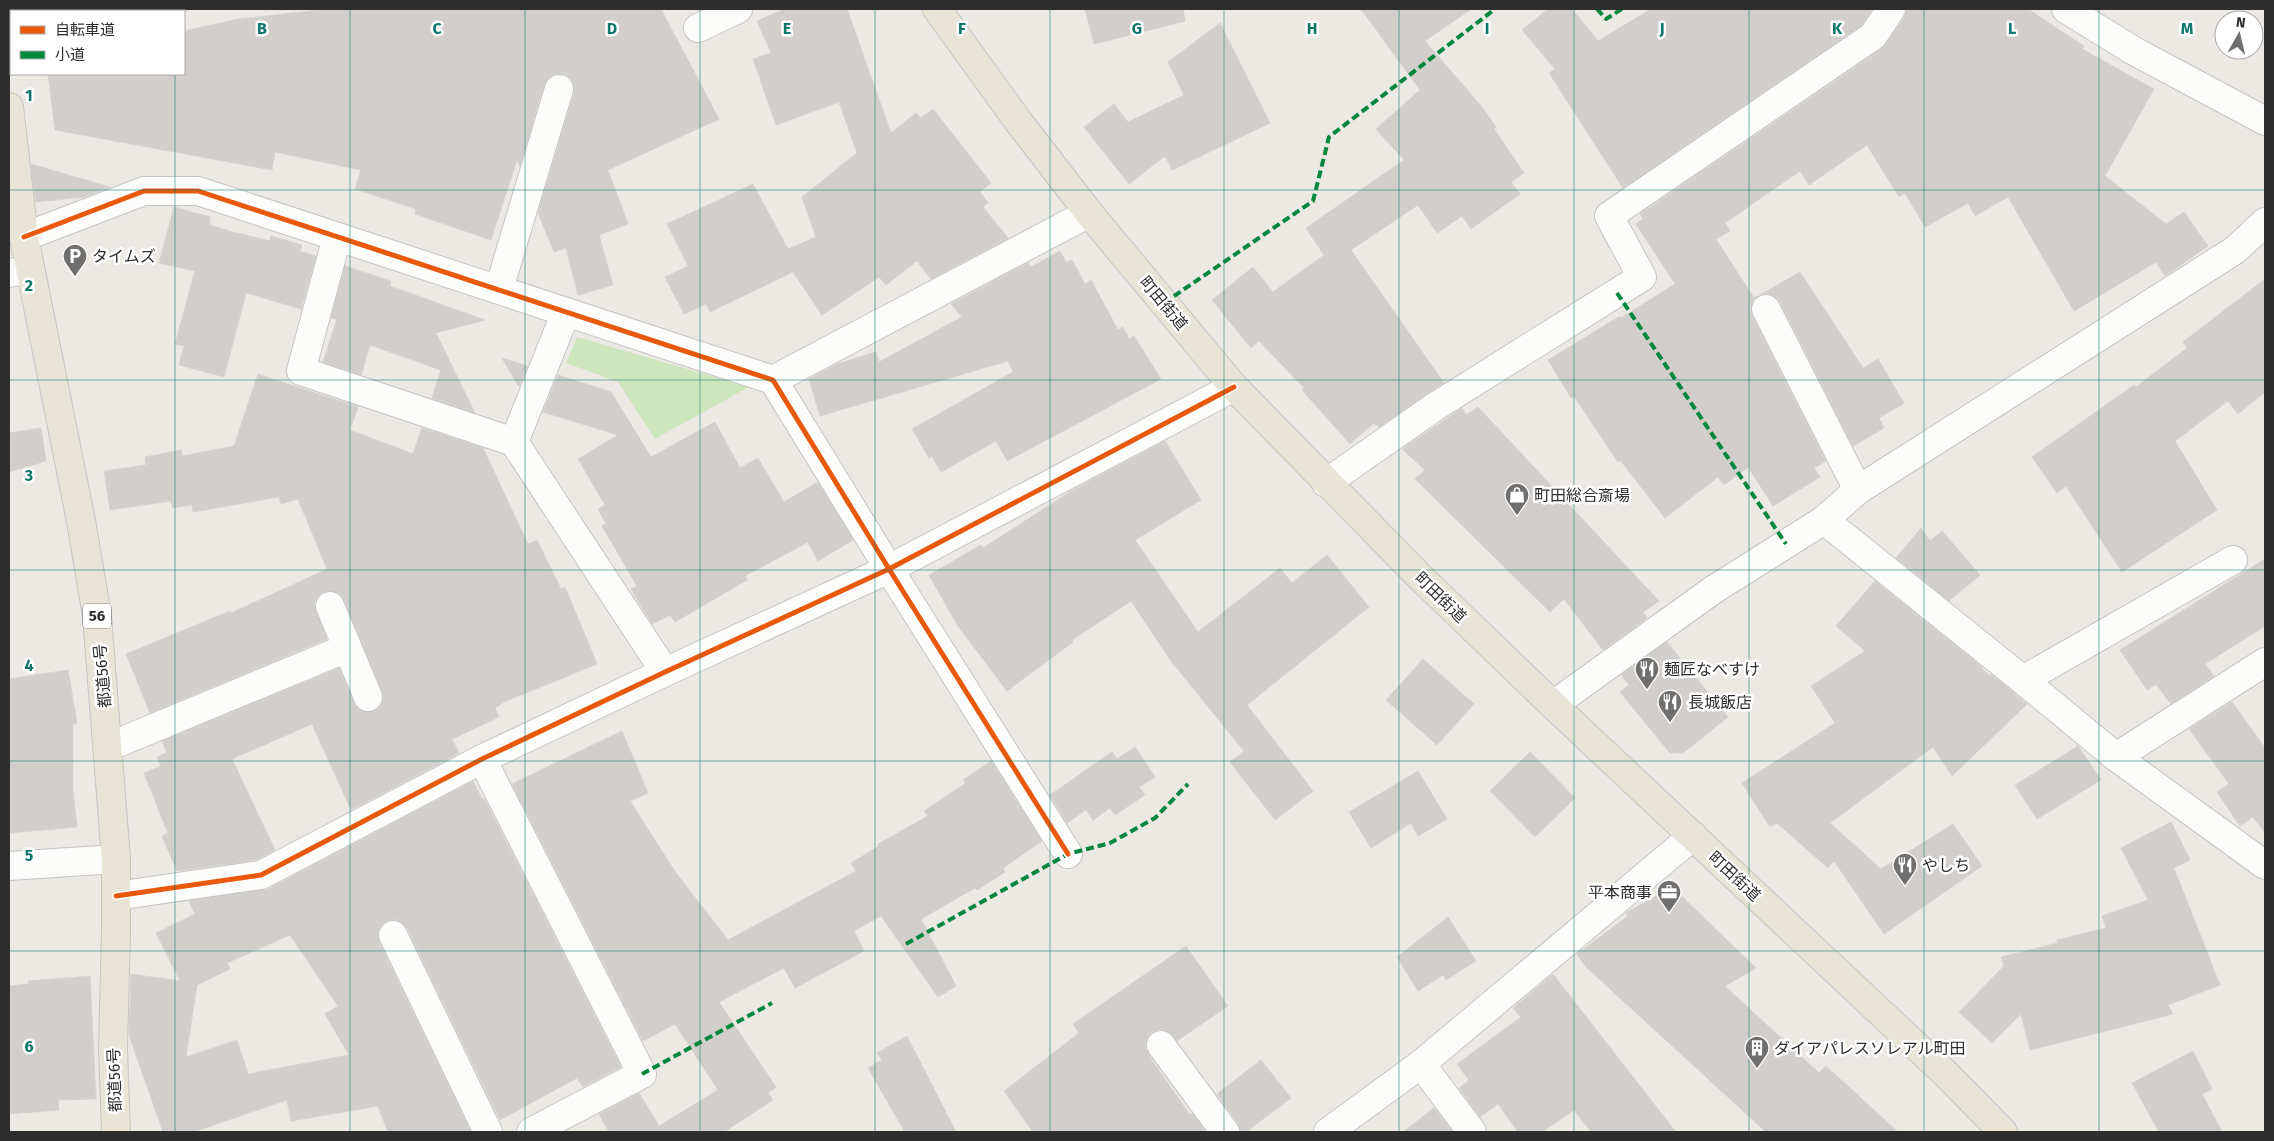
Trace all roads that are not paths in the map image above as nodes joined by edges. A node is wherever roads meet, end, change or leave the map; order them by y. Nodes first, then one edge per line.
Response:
1 (738, 9) edge
2 (939, 9) edge
3 (1891, 9) edge
4 (2066, 9) edge
5 (698, 28) dead end
6 (560, 88) dead end
7 (9, 107) edge
8 (2265, 121) edge
9 (1089, 213) junction
10 (2265, 222) edge
11 (24, 237) junction
12 (337, 237) junction
13 (19, 271) edge
14 (499, 290) junction
15 (1766, 309) dead end
16 (566, 312) junction
17 (773, 380) junction
18 (1234, 387) junction
19 (514, 442) junction
20 (1326, 482) junction
21 (1858, 490) junction
22 (1824, 520) junction
23 (2233, 560) dead end
24 (889, 569) junction
25 (330, 606) dead end
26 (347, 648) junction
27 (2265, 662) edge
28 (665, 672) junction
29 (2023, 680) junction
30 (368, 697) dead end
31 (1553, 705) junction
32 (108, 747) junction
33 (2116, 757) junction
34 (482, 759) junction
35 (1693, 836) junction
36 (1068, 854) dead end
37 (116, 859) junction
38 (2265, 865) edge
39 (9, 866) edge
40 (116, 896) junction
41 (392, 935) dead end
42 (1162, 1045) dead end
43 (1421, 1064) junction
44 (116, 1132) edge
45 (488, 1132) edge
46 (531, 1132) edge
47 (1225, 1132) edge
48 (1328, 1132) edge
49 (1472, 1132) edge
50 (2003, 1132) edge

1 - 5 street
2 - 9 main road, 町田街道
3 - 20 street
4 - 8 street
6 - 14 street
7 - 11 main road, 都道56号 / 56
9 - 17 street
9 - 18 main road, 町田街道
10 - 21 street
11 - 12 street
11 - 13 main road, 都道56号 / 56
12 - 14 street
12 - 19 street
13 - 32 main road, 都道56号 / 56
14 - 16 street
15 - 21 street
16 - 17 street
16 - 19 street
17 - 24 street
18 - 20 main road, 町田街道
18 - 24 street
19 - 28 street
20 - 31 main road, 町田街道
21 - 22 street
22 - 29 street
22 - 31 street
23 - 29 street
24 - 28 street
24 - 36 street
25 - 26 street
26 - 30 street
26 - 32 street
27 - 33 street
28 - 34 street
29 - 33 street
31 - 35 main road, 町田街道
32 - 37 main road, 都道56号 / 56
33 - 38 street
34 - 40 street
34 - 46 street
35 - 43 street
35 - 50 main road, 町田街道
37 - 39 street
37 - 40 main road, 都道56号 / 56
40 - 44 main road, 都道56号 / 56
41 - 45 street
42 - 47 street
43 - 48 street
43 - 49 street

